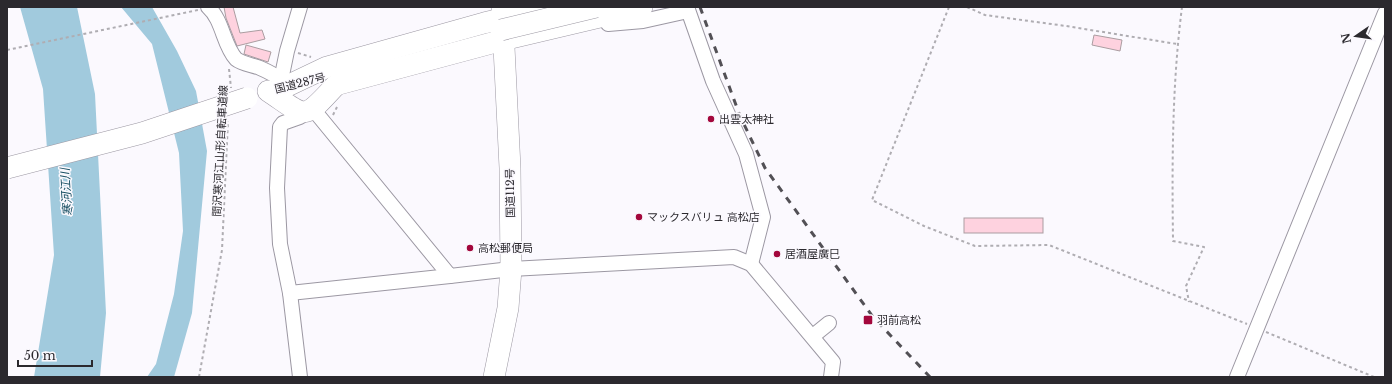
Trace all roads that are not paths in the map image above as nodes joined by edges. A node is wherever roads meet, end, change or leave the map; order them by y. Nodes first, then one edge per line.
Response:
1 (300, 7) edge
2 (551, 7) edge
3 (596, 7) edge
4 (639, 8) edge
5 (202, 9) edge
6 (688, 9) edge
7 (526, 10) edge
8 (502, 13) edge
9 (1385, 13) edge
10 (529, 34) junction
11 (503, 40) junction
12 (277, 86) junction
13 (308, 111) junction
14 (7, 168) edge
15 (751, 264) junction
16 (511, 269) junction
17 (450, 276) junction
18 (290, 293) junction
19 (829, 323) dead end
20 (813, 336) junction
21 (499, 372) edge
22 (300, 377) edge
23 (831, 377) edge
24 (1237, 377) edge

1 - 12 street
2 - 7 highway
3 - 12 highway, 国道287号, bridge
4 - 10 highway
5 - 12 street
6 - 10 street
6 - 15 street
7 - 8 highway
8 - 11 highway, 国道112号
8 - 12 highway
9 - 24 street
10 - 11 highway
11 - 13 highway
11 - 16 highway, 国道112号
12 - 13 highway
12 - 14 highway, 国道287号, bridge
13 - 17 street
13 - 18 street
15 - 16 street
15 - 20 street
16 - 17 street
16 - 21 highway, 国道112号
17 - 18 street
18 - 22 street
19 - 20 street
20 - 23 street

